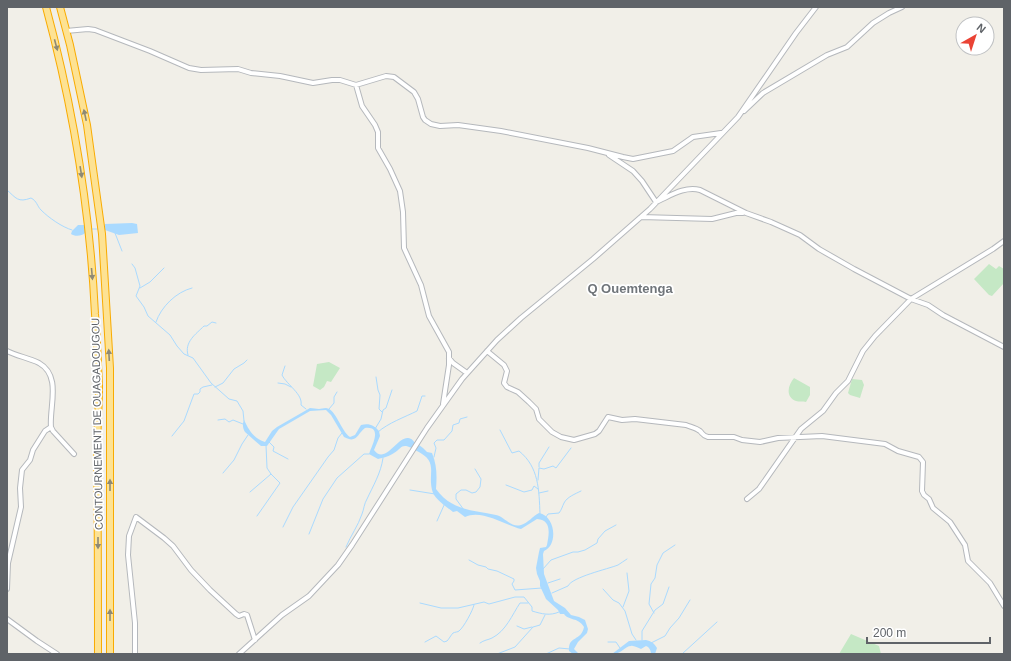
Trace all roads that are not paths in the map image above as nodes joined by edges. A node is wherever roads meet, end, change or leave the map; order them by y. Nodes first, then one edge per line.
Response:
1 (46, 7) edge
2 (60, 7) edge
3 (816, 7) edge
4 (902, 7) edge
5 (66, 31) junction
6 (356, 85) junction
7 (738, 117) junction
8 (722, 133) junction
9 (606, 153) junction
10 (656, 202) junction
11 (746, 213) junction
12 (641, 217) junction
13 (1004, 241) edge
14 (910, 299) junction
15 (1004, 347) edge
16 (7, 350) edge
17 (487, 352) junction
18 (449, 357) junction
19 (467, 373) junction
20 (443, 404) junction
21 (51, 428) junction
22 (795, 437) junction
23 (74, 454) dead end
24 (747, 499) dead end
25 (7, 589) edge
26 (1004, 606) edge
27 (7, 619) edge
28 (255, 640) junction
29 (57, 654) edge
30 (98, 654) edge
31 (110, 654) edge
32 (135, 654) edge
33 (239, 654) edge

1 -> 30 highway, CONTOURNEMENT DE OUAGADOUGOU
2 - 5 highway, CONTOURNEMENT DE OUAGADOUGOU
3 - 7 street
4 - 7 street
5 - 6 street
31 -> 5 highway, CONTOURNEMENT DE OUAGADOUGOU
6 - 9 street
6 - 18 street
7 - 8 street
8 - 9 street
8 - 10 street
9 - 10 street
10 - 11 street
10 - 12 street
11 - 12 street
11 - 14 street
12 - 17 street
13 - 14 street
14 - 15 street
14 - 22 street
16 - 21 street
17 - 19 street
17 - 22 street
18 - 19 street
18 - 20 street
19 - 20 street
20 - 28 street
21 - 23 street
21 - 25 street
22 - 24 street
22 - 26 street
27 - 29 street
28 - 32 street
28 - 33 street

